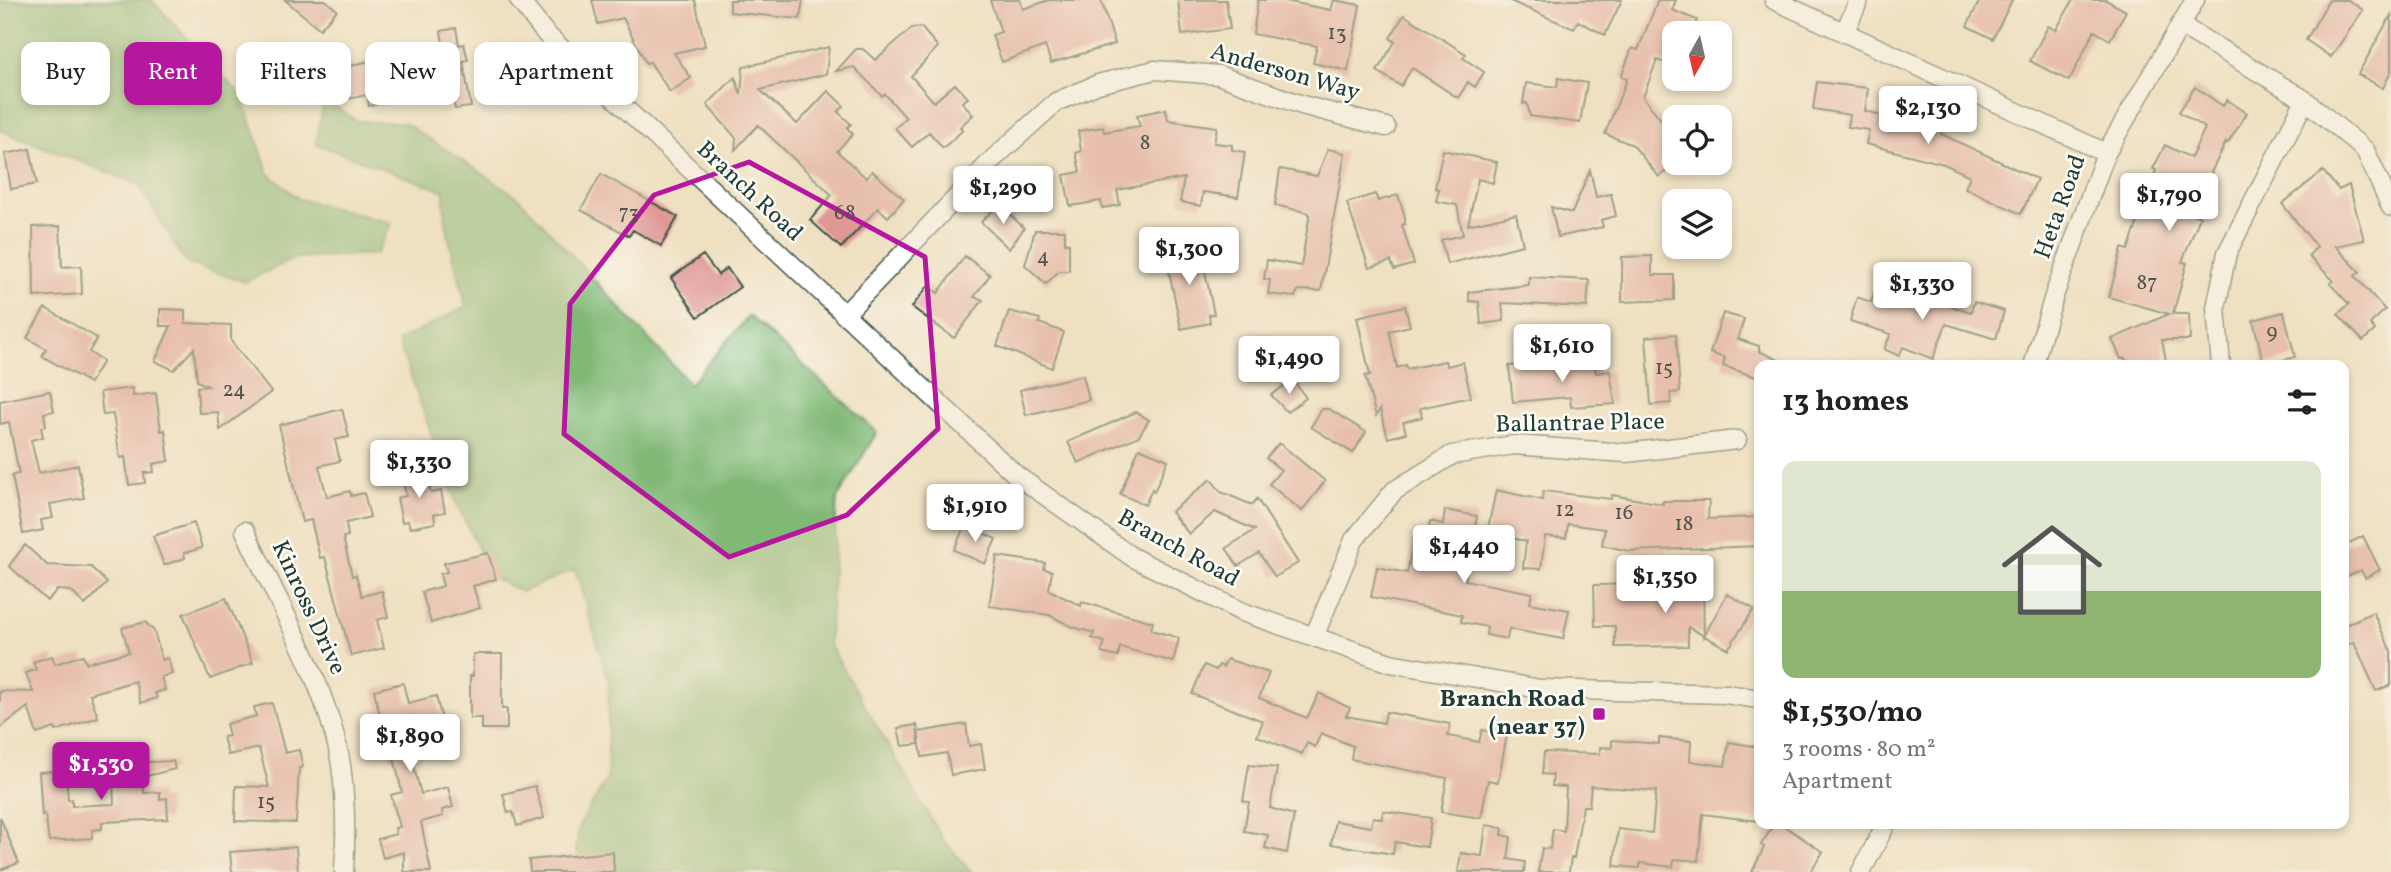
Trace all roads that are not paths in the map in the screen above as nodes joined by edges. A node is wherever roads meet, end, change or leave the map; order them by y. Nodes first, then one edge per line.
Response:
1 (519, 0) edge
2 (1774, 0) edge
3 (1859, 0) edge
4 (2195, 0) edge
5 (2180, 25) junction
6 (1844, 33) junction
7 (2305, 100) junction
8 (1386, 127) dead end
9 (2106, 153) junction
10 (2391, 207) edge
11 (844, 315) junction
12 (2036, 360) edge
13 (2220, 360) edge
14 (1737, 440) dead end
15 (245, 531) dead end
16 (1314, 637) junction
17 (1754, 698) edge
18 (1883, 829) edge
19 (344, 872) edge
20 (1861, 872) edge

1 - 11 street, Branch Road
2 - 6 street
3 - 6 street
4 - 5 street, Heta Road
5 - 7 street
5 - 9 street, Heta Road
6 - 9 street
7 - 10 street
7 - 13 street
8 - 11 street, Anderson Way
9 - 12 street, Heta Road
11 - 16 street, Branch Road
14 - 16 street, Ballantrae Place
15 - 19 street, Kinross Drive
16 - 17 street, Branch Road
18 - 20 street

